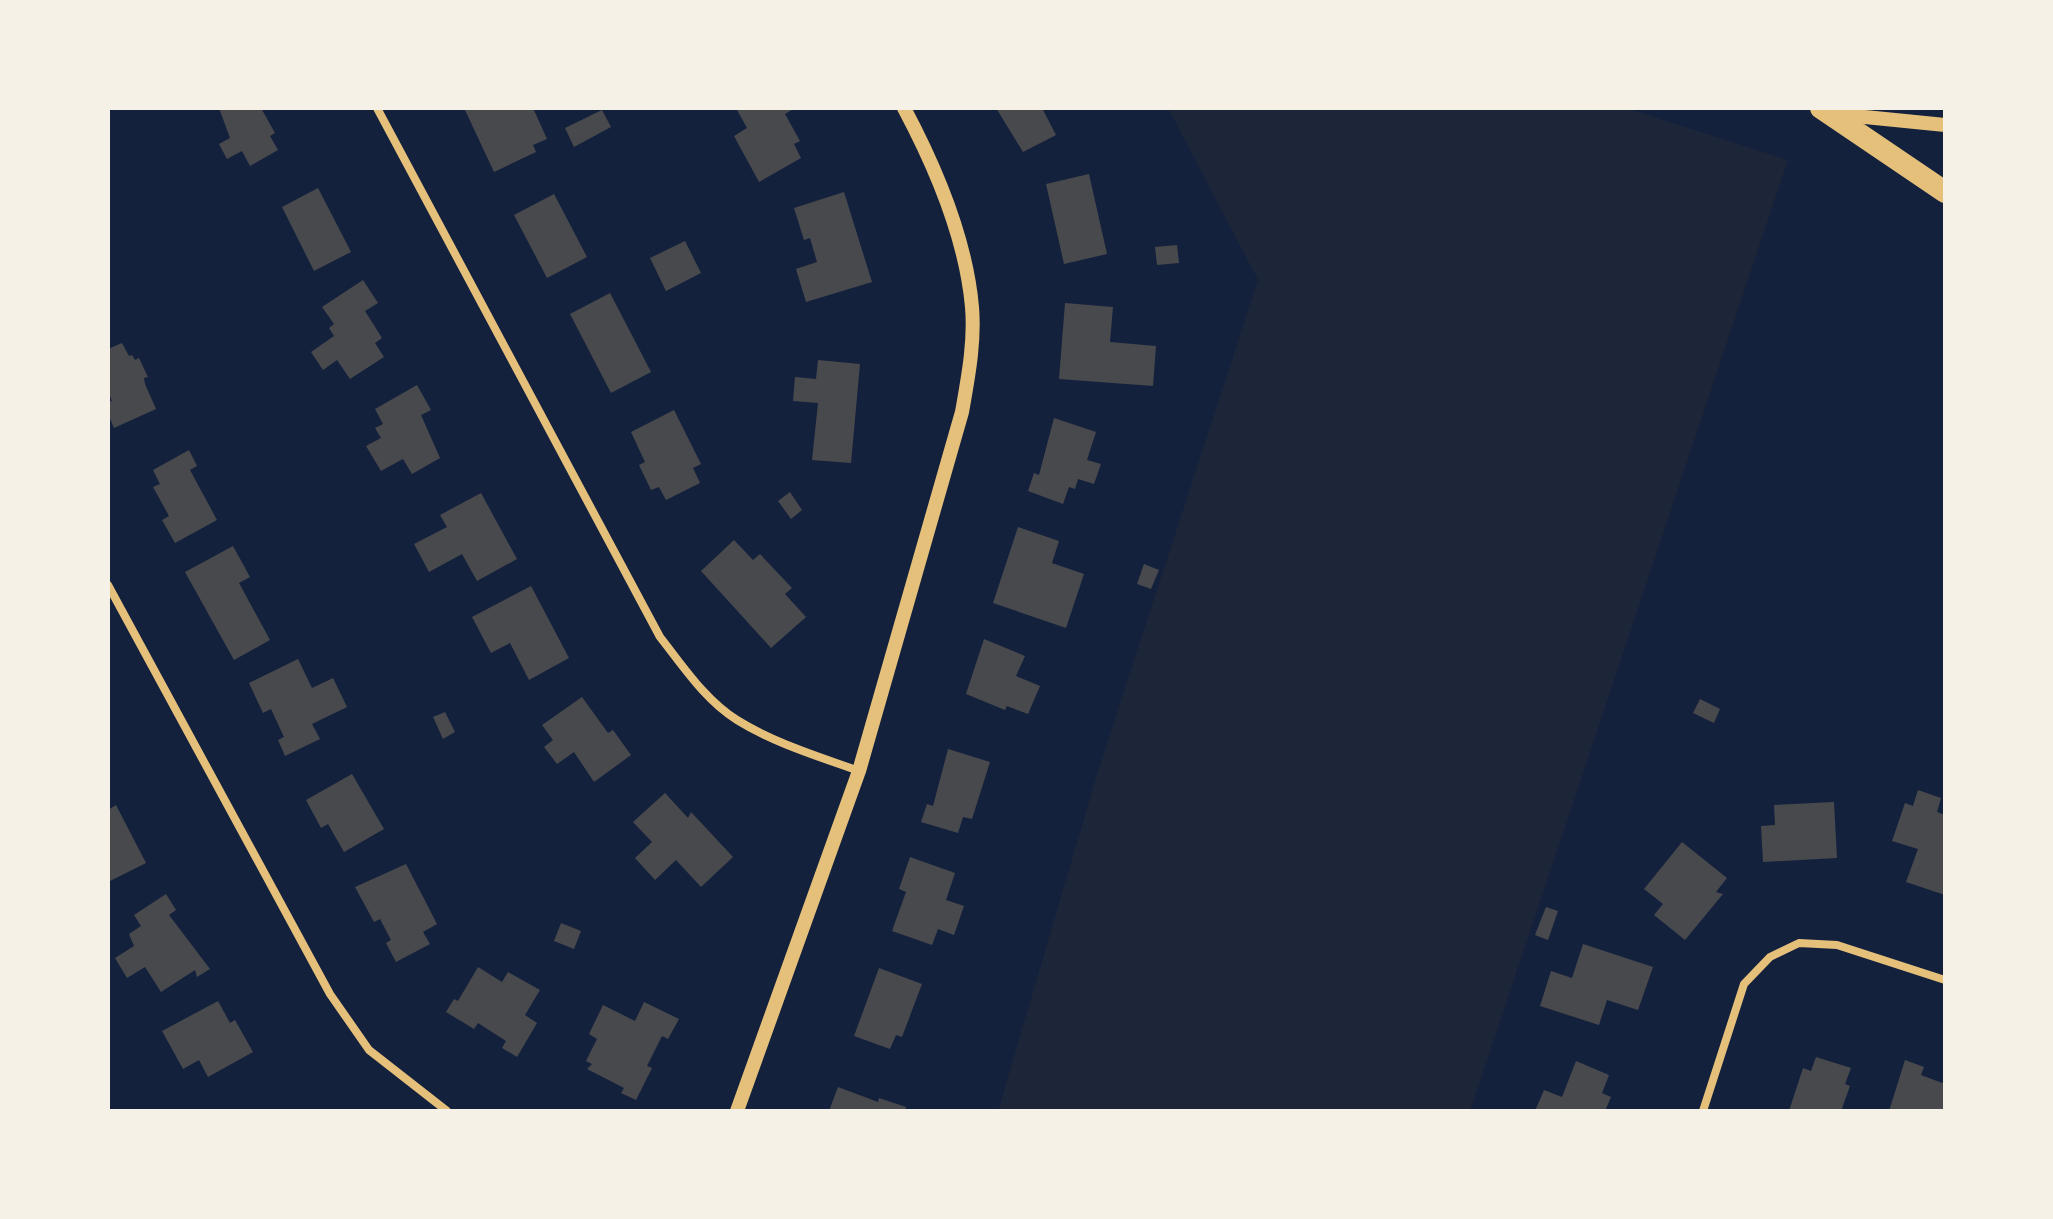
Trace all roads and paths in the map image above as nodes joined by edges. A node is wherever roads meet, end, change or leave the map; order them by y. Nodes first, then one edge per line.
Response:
1 (377, 108) edge
2 (904, 108) edge
3 (1821, 108) edge
4 (1841, 108) edge
5 (1945, 125) edge
6 (1945, 192) edge
7 (108, 585) edge
8 (859, 771) junction
9 (1945, 980) edge
10 (447, 1111) edge
11 (737, 1111) edge
12 (1703, 1111) edge

1 - 8 street
2 - 8 street
3 - 6 highway
4 - 5 street
7 - 10 street
8 - 11 street
9 - 12 street

